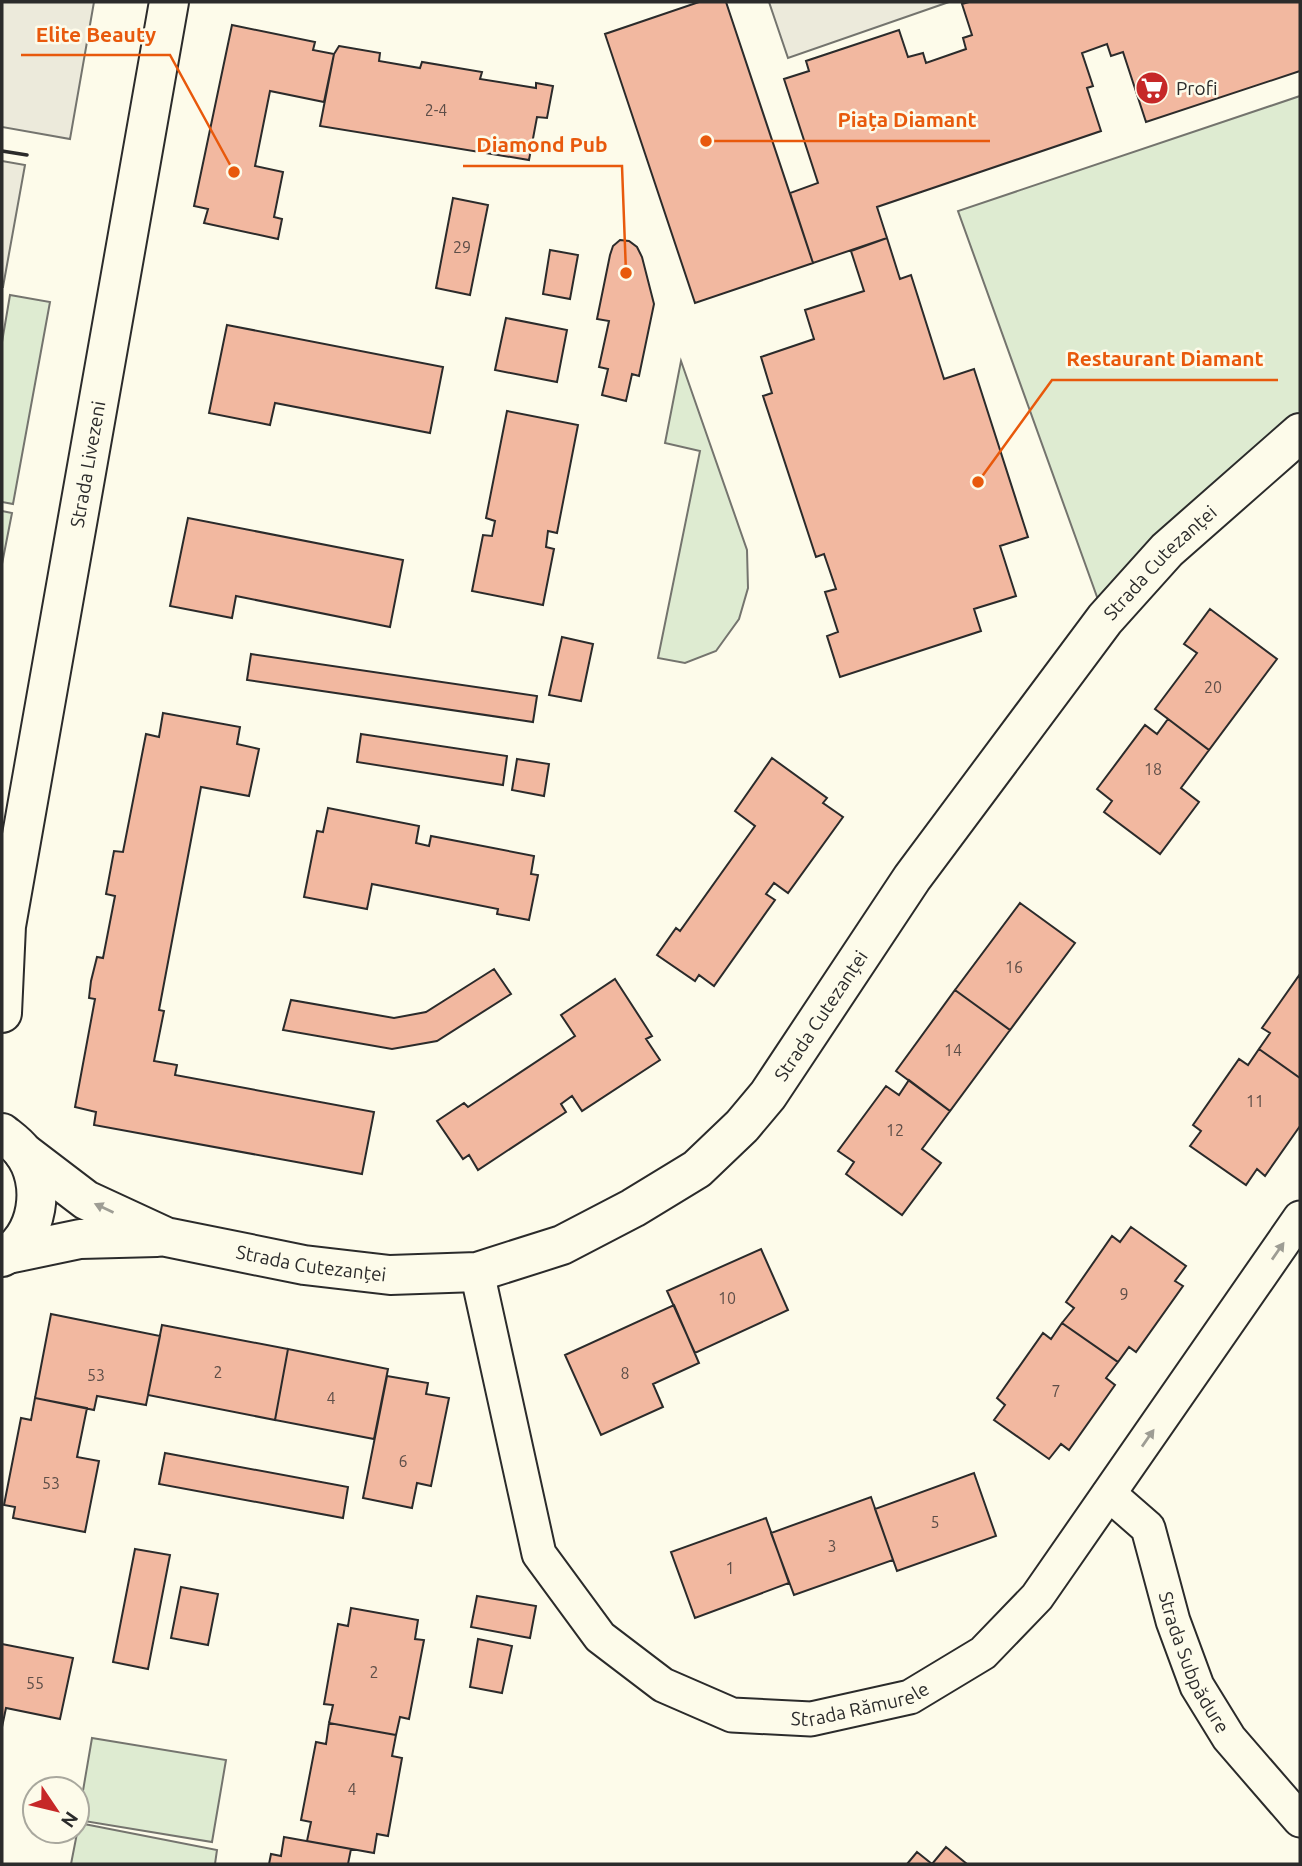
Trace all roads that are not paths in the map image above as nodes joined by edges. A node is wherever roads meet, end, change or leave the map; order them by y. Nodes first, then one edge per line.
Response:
1 (169, 2) edge
2 (1300, 433) edge
3 (4, 931) edge
4 (2, 1013) edge
5 (2, 1114) edge
6 (9, 1139) edge
7 (1300, 1218) edge
8 (166, 1237) junction
9 (5, 1255) edge
10 (477, 1272) junction
11 (1110, 1494) junction
12 (1300, 1820) edge

1 - 3 street, Strada Livezeni
2 - 10 street, Strada Cutezanței
3 - 4 street, Strada Livezeni
5 - 6 street
8 -> 6 street, Strada Cutezanței
6 - 9 street
11 -> 7 street, Strada Rămurele
8 - 9 street, Strada Cutezanței
8 - 10 street, Strada Cutezanței
10 - 11 street, Strada Rămurele
11 - 12 street, Strada Subpădure

